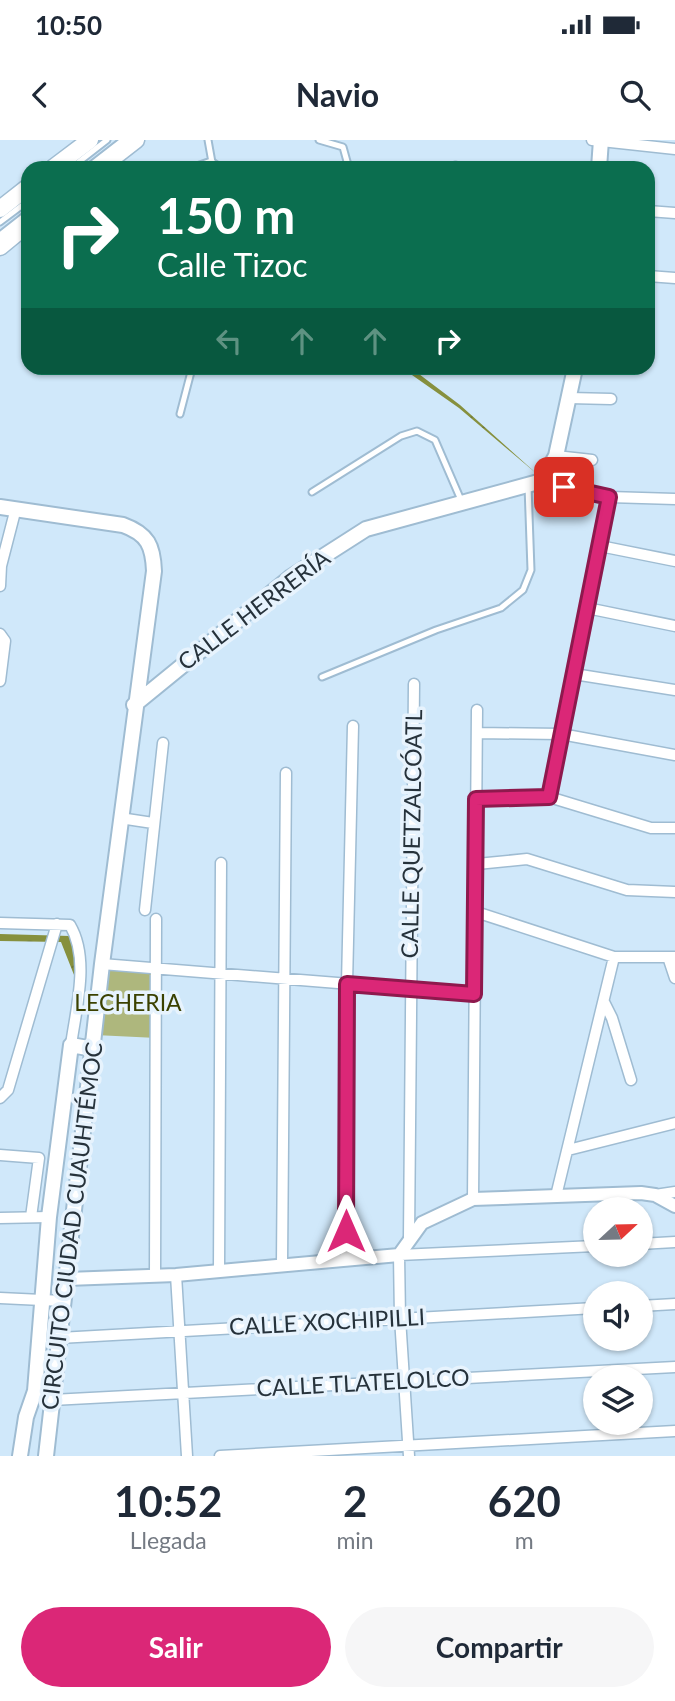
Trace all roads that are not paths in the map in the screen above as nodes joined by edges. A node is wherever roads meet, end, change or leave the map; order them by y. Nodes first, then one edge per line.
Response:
1 (90, 140) edge
2 (107, 140) edge
3 (123, 140) edge
4 (136, 140) edge
5 (208, 140) edge
6 (319, 140) edge
7 (598, 140) edge
8 (675, 149) edge
9 (62, 161) edge
10 (80, 161) edge
11 (96, 161) edge
12 (109, 161) edge
13 (211, 161) edge
14 (347, 161) edge
15 (599, 161) edge
16 (21, 192) edge
17 (21, 206) edge
18 (0, 209) edge
19 (655, 212) edge
20 (675, 214) edge
21 (21, 218) edge
22 (0, 222) edge
23 (21, 230) edge
24 (0, 235) edge
25 (0, 247) edge
26 (655, 277) edge
27 (675, 278) edge
28 (190, 375) edge
29 (574, 375) edge
30 (569, 398) junction
31 (611, 399) dead end
32 (180, 414) dead end
33 (556, 456) junction
34 (592, 460) dead end
35 (535, 484) junction
36 (312, 492) dead end
37 (609, 497) junction
38 (675, 499) edge
39 (462, 503) junction
40 (0, 507) edge
41 (16, 508) junction
42 (600, 546) junction
43 (675, 562) edge
44 (1, 566) edge
45 (0, 586) edge
46 (587, 608) junction
47 (675, 626) edge
48 (0, 635) edge
49 (574, 674) junction
50 (322, 677) dead end
51 (0, 681) edge
52 (414, 684) dead end
53 (675, 690) edge
54 (134, 705) junction
55 (477, 710) dead end
56 (353, 726) dead end
57 (477, 733) junction
58 (561, 734) junction
59 (163, 743) dead end
60 (675, 755) edge
61 (286, 773) dead end
62 (549, 797) junction
63 (476, 799) junction
64 (120, 818) junction
65 (153, 822) junction
66 (675, 828) edge
67 (221, 863) dead end
68 (477, 864) junction
69 (675, 892) edge
70 (145, 910) dead end
71 (476, 912) junction
72 (156, 919) dead end
73 (0, 923) edge
74 (55, 934) junction
75 (614, 957) junction
76 (672, 957) edge
77 (102, 964) junction
78 (155, 970) junction
79 (219, 976) junction
80 (675, 978) edge
81 (282, 980) junction
82 (347, 984) junction
83 (410, 988) junction
84 (474, 994) junction
85 (604, 1002) junction
86 (71, 1045) junction
87 (93, 1049) junction
88 (631, 1080) dead end
89 (0, 1098) edge
90 (675, 1123) edge
91 (568, 1150) junction
92 (0, 1155) edge
93 (675, 1192) edge
94 (656, 1195) junction
95 (556, 1196) junction
96 (473, 1199) junction
97 (675, 1206) edge
98 (31, 1217) junction
99 (49, 1217) junction
100 (0, 1218) edge
101 (410, 1237) junction
102 (675, 1242) edge
103 (653, 1243) edge
104 (583, 1247) edge
105 (399, 1255) junction
106 (346, 1259) junction
107 (282, 1264) junction
108 (219, 1269) junction
109 (156, 1275) junction
110 (176, 1275) junction
111 (67, 1279) junction
112 (0, 1298) edge
113 (44, 1300) junction
114 (63, 1301) junction
115 (675, 1304) edge
116 (653, 1305) edge
117 (583, 1309) edge
118 (400, 1318) junction
119 (179, 1330) junction
120 (59, 1338) junction
121 (675, 1367) edge
122 (404, 1379) junction
123 (184, 1393) junction
124 (52, 1400) junction
125 (675, 1431) edge
126 (408, 1445) junction
127 (20, 1456) edge
128 (46, 1456) edge
129 (187, 1456) edge
130 (220, 1456) edge
131 (409, 1456) edge

1 - 9 main road
2 - 10 lane
3 - 11 lane
4 - 12 main road
5 - 13 lane
6 - 14 lane
7 - 8 street
7 - 15 main road
16 - 18 main road
17 - 22 lane
19 - 20 street
21 - 24 lane
23 - 25 main road
26 - 27 street
28 - 32 lane
29 - 30 main road
30 - 31 street
30 - 33 main road
33 - 34 street
33 - 35 main road
35 - 37 street
35 - 39 main road, CALLE HERRERÍA
35 - 50 lane
36 - 39 lane
37 - 38 street
37 - 42 street
39 - 54 main road, CALLE HERRERÍA
40 - 41 main road
41 - 44 street
41 - 54 main road, CIRCUITO CIUDAD CUAUHTÉMOC
42 - 43 street
42 - 46 street
44 - 45 street
46 - 47 street
46 - 49 street
48 - 51 street
49 - 53 street
49 - 58 street
52 - 83 street, CALLE QUETZALCÓATL
54 - 64 main road, CIRCUITO CIUDAD CUAUHTÉMOC
55 - 57 street
56 - 82 street
57 - 58 street
57 - 63 street
58 - 60 street
58 - 62 street
59 - 65 street
61 - 81 street
62 - 63 street
62 - 66 street
63 - 68 street
64 - 65 street
64 - 77 main road, CIRCUITO CIUDAD CUAUHTÉMOC
65 - 70 street
67 - 79 street
68 - 69 street
68 - 71 street
71 - 75 street
71 - 84 street
72 - 78 street
73 - 74 street
74 - 86 street
74 - 89 street
75 - 76 street
75 - 85 street
76 - 80 street
77 - 78 street
77 - 87 main road, CIRCUITO CIUDAD CUAUHTÉMOC
78 - 79 street
78 - 109 street
79 - 81 street
79 - 108 street
81 - 82 street
81 - 107 street
82 - 83 street
82 - 106 street
83 - 84 street
83 - 101 street, CALLE QUETZALCÓATL
84 - 96 street
85 - 88 street
85 - 91 street
86 - 87 main road
86 - 99 main road
87 - 111 main road, CIRCUITO CIUDAD CUAUHTÉMOC
90 - 91 street
91 - 95 street
92 - 98 street
93 - 94 street
94 - 95 street
94 - 97 street
95 - 96 street
96 - 101 street
98 - 99 street
98 - 100 street
99 - 113 main road
101 - 105 street
102 - 103 street
104 - 105 street
105 - 106 street
105 - 118 street
106 - 107 street
107 - 108 street
108 - 110 street
109 - 110 street
109 - 111 street
110 - 119 street
111 - 114 main road, CIRCUITO CIUDAD CUAUHTÉMOC
112 - 113 street
113 - 114 street
113 - 127 main road
114 - 120 main road, CIRCUITO CIUDAD CUAUHTÉMOC
115 - 116 street
117 - 118 street, CALLE XOCHIPILLI
118 - 119 street, CALLE XOCHIPILLI
118 - 122 street
119 - 120 street, CALLE XOCHIPILLI
119 - 123 street
120 - 124 main road, CIRCUITO CIUDAD CUAUHTÉMOC
121 - 122 street, CALLE TLATELOLCO
122 - 123 street, CALLE TLATELOLCO
122 - 126 street
123 - 124 street, CALLE TLATELOLCO
123 - 129 street
124 - 128 main road, CIRCUITO CIUDAD CUAUHTÉMOC
125 - 126 street
126 - 130 street
126 - 131 street

